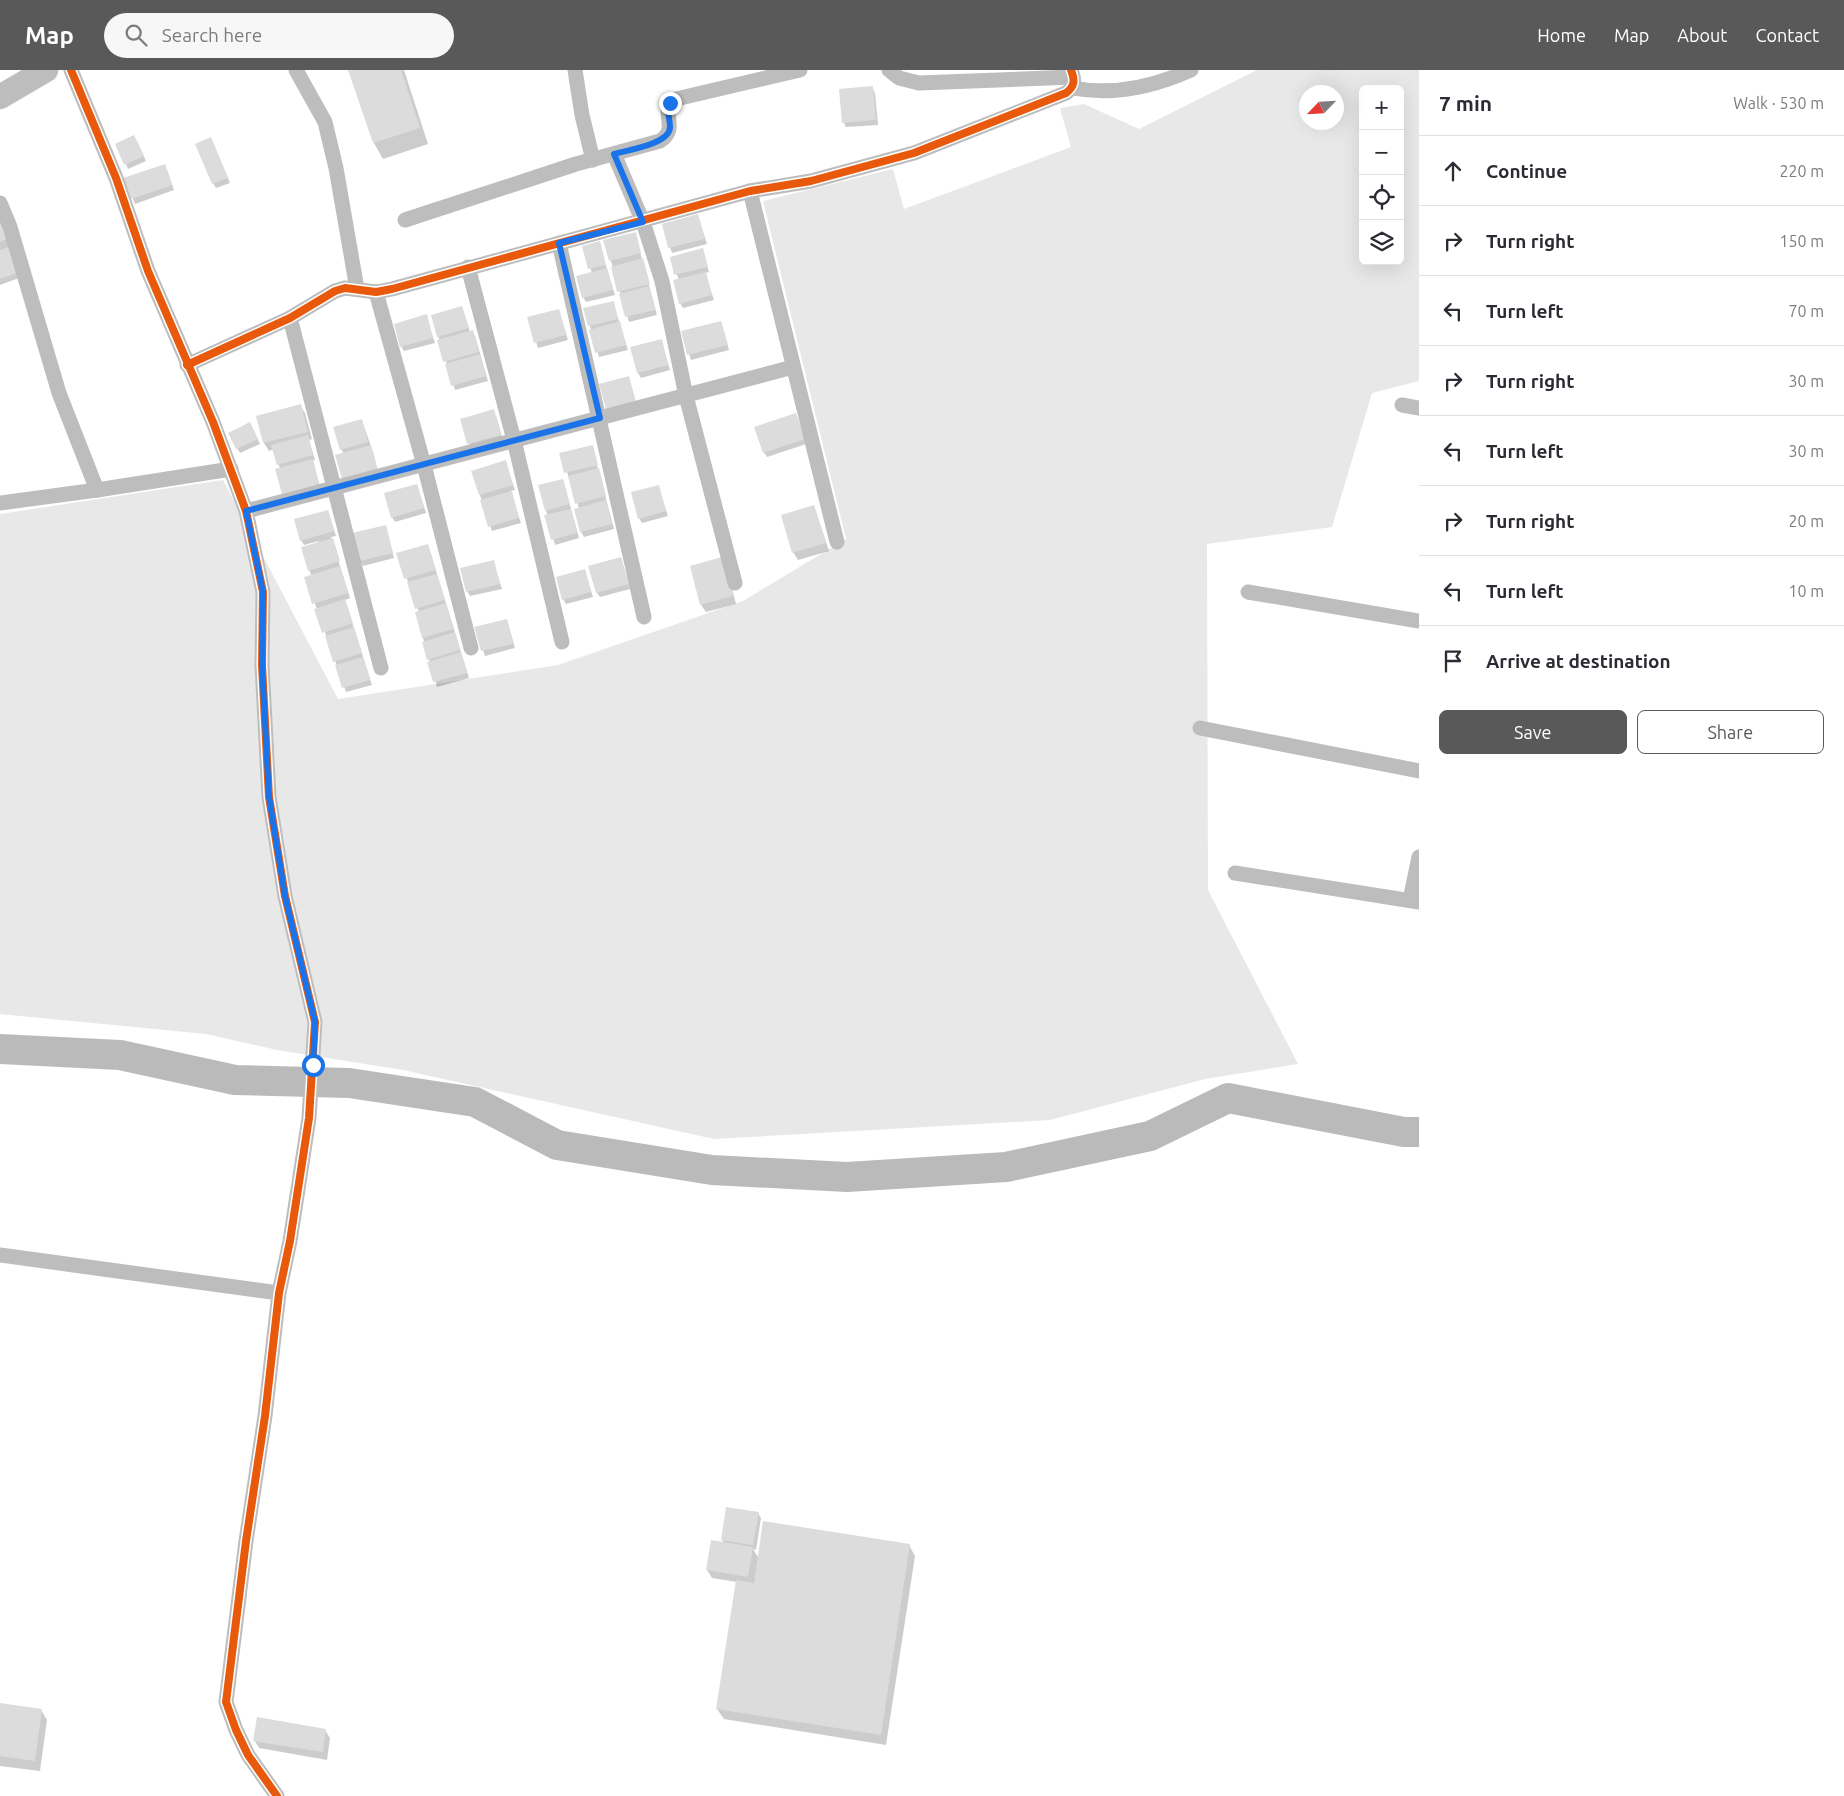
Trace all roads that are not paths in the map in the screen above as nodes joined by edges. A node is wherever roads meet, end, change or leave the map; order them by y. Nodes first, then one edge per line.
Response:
1 (46, 70) edge
2 (71, 70) edge
3 (296, 70) edge
4 (575, 70) edge
5 (800, 70) edge
6 (889, 70) edge
7 (1191, 70) edge
8 (1072, 78) edge
9 (0, 97) edge
10 (614, 154) junction
11 (593, 160) junction
12 (750, 191) junction
13 (0, 203) edge
14 (405, 220) dead end
15 (643, 222) junction
16 (559, 243) junction
17 (468, 267) junction
18 (357, 289) junction
19 (376, 292) junction
20 (290, 318) junction
21 (187, 365) junction
22 (793, 367) junction
23 (686, 396) junction
24 (1402, 405) dead end
25 (1419, 408) edge
26 (600, 418) junction
27 (514, 440) junction
28 (424, 465) junction
29 (231, 469) junction
30 (335, 488) junction
31 (97, 490) junction
32 (0, 502) edge
33 (246, 511) junction
34 (837, 542) dead end
35 (735, 583) dead end
36 (1248, 592) dead end
37 (644, 617) dead end
38 (1419, 621) edge
39 (562, 642) dead end
40 (471, 648) dead end
41 (381, 668) dead end
42 (1200, 728) dead end
43 (1419, 771) edge
44 (1419, 857) edge
45 (1235, 873) dead end
46 (1415, 901) edge
47 (0, 1255) edge
48 (279, 1293) junction
49 (277, 1796) edge

1 - 9 main road
2 - 21 street
3 - 18 street
4 - 11 street
5 - 10 street
6 - 8 street
7 - 8 street
8 - 12 street
10 - 11 street
10 - 15 street
11 - 14 street
12 - 15 street
12 - 22 street
13 - 31 street
15 - 16 street
15 - 23 street
16 - 17 street
16 - 26 street
17 - 19 street
17 - 27 street
18 - 19 street
18 - 20 street
19 - 28 street
20 - 21 street
20 - 30 street
21 - 29 street
22 - 23 street
22 - 34 street
23 - 26 street
23 - 35 street
24 - 25 street
26 - 27 street
26 - 37 street
27 - 28 street
27 - 39 street
28 - 30 street
28 - 40 street
29 - 31 street
29 - 33 street
30 - 33 street
30 - 41 street
31 - 32 street
33 - 48 street
36 - 38 street
42 - 43 street
44 - 46 street
45 - 46 street
47 - 48 street
48 - 49 street

